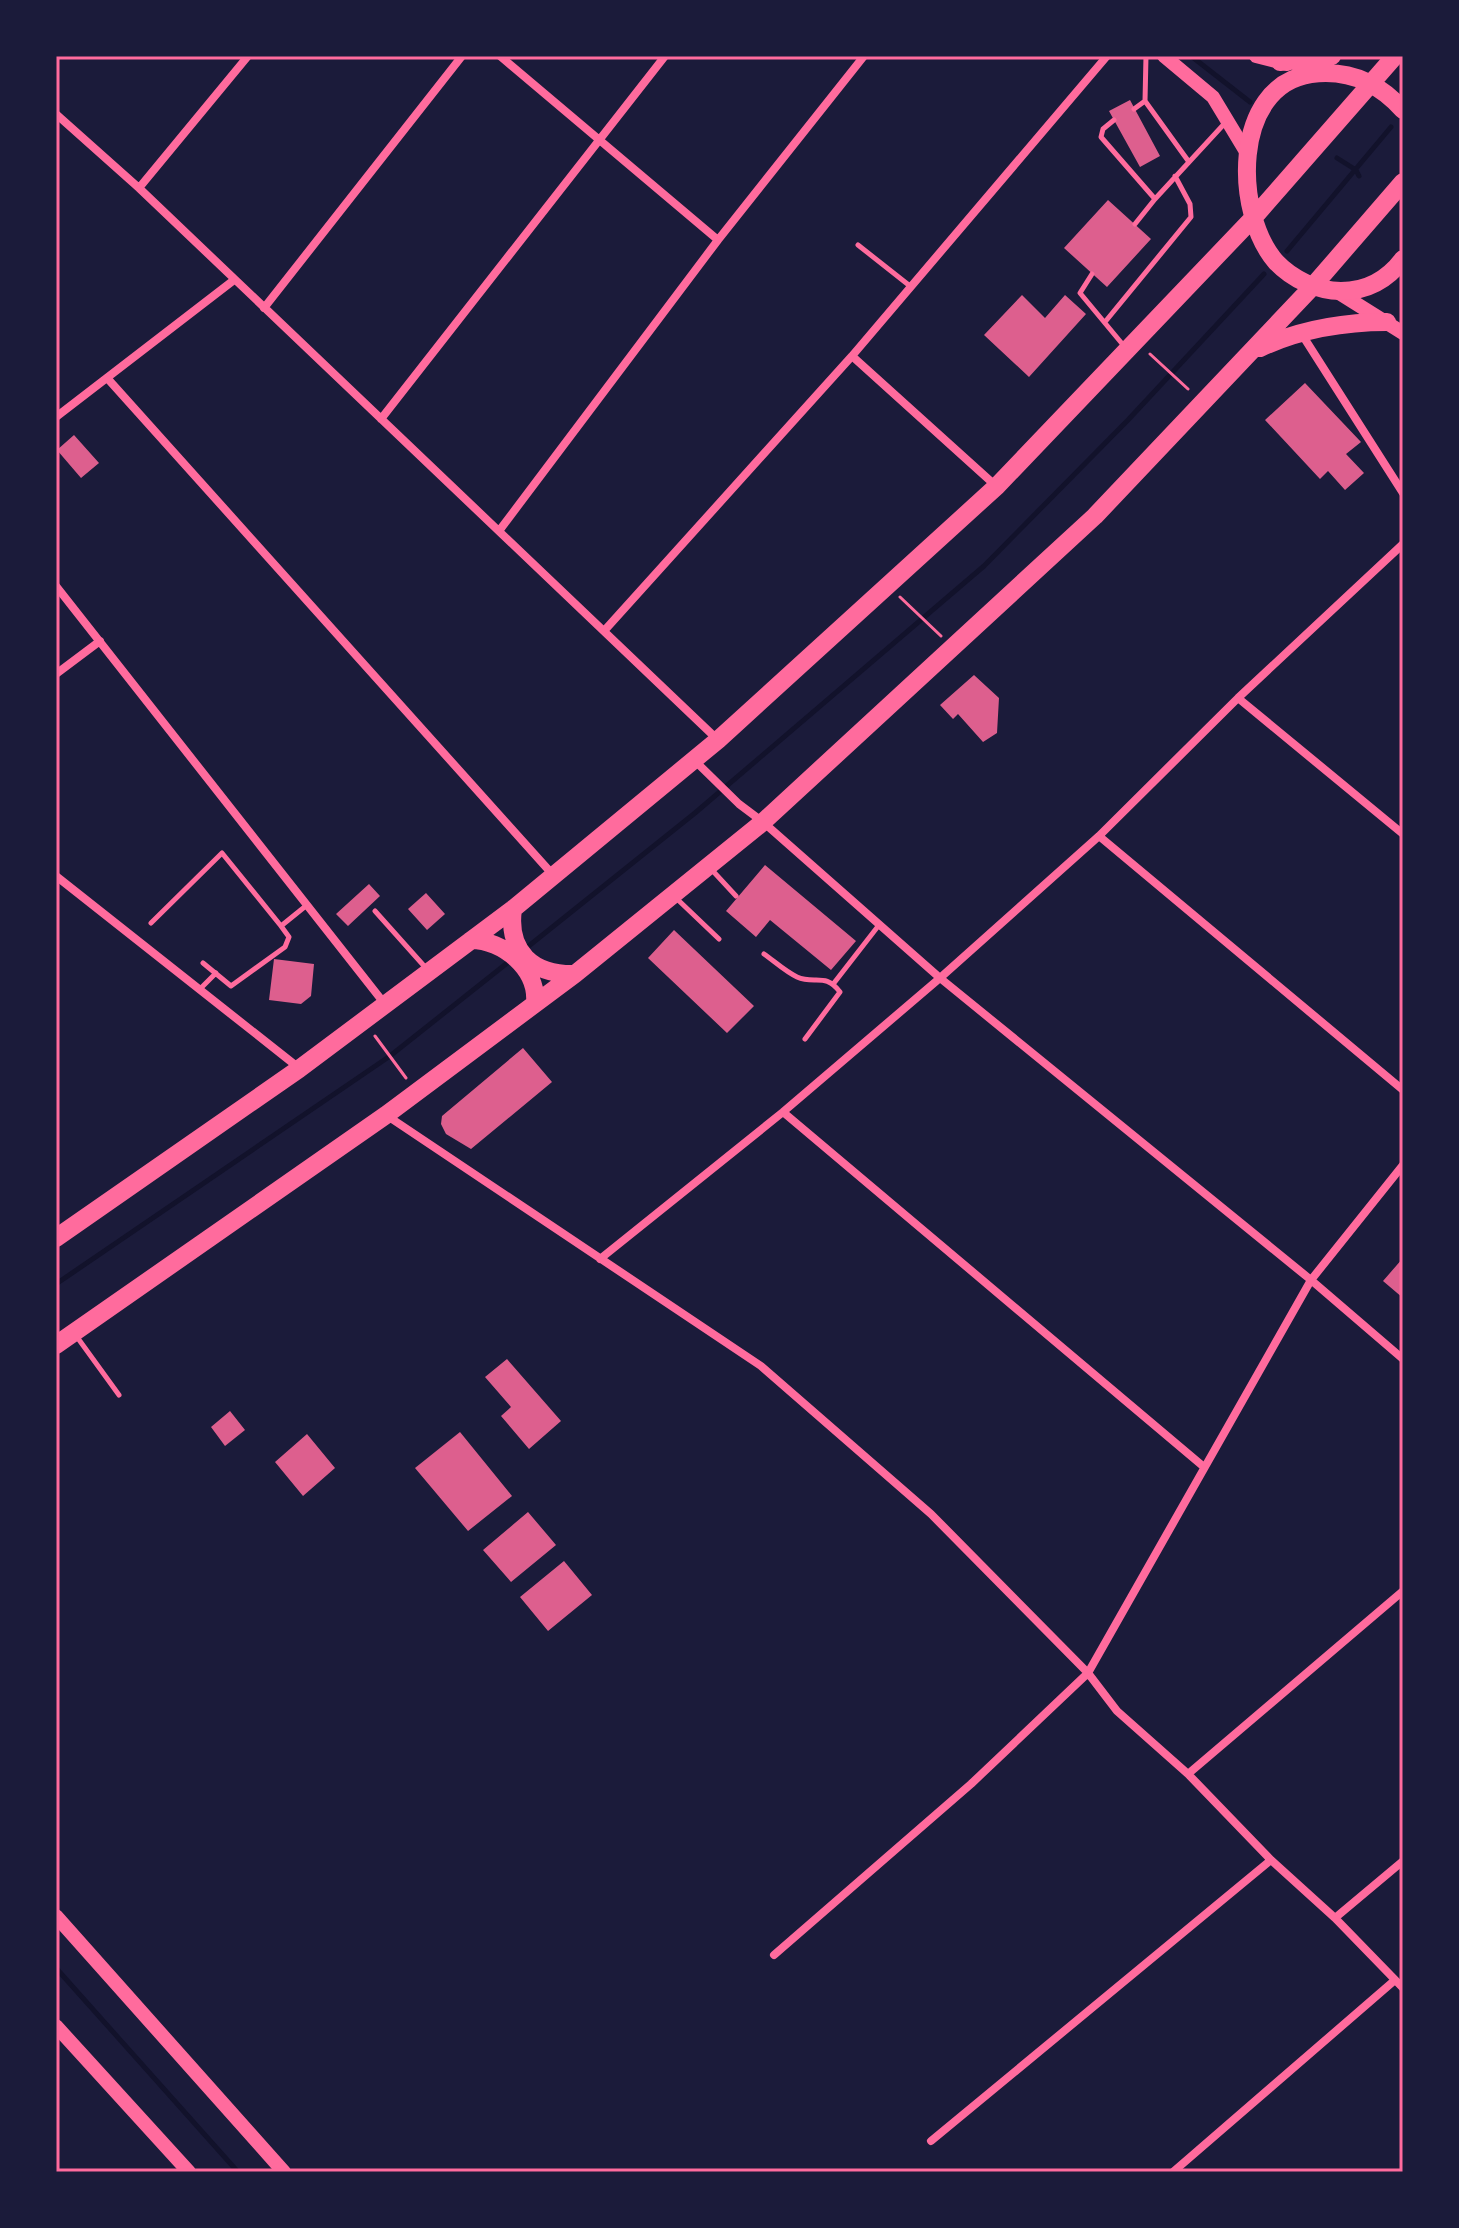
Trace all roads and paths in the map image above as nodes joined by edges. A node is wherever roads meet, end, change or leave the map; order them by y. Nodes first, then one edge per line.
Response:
1 (248, 56) edge
2 (462, 56) edge
3 (500, 56) edge
4 (665, 56) edge
5 (864, 56) edge
6 (1107, 56) edge
7 (1146, 56) edge
8 (1164, 56) edge
9 (1256, 56) edge
10 (1332, 56) edge
11 (1395, 56) edge
12 (1280, 62) junction
13 (1346, 74) junction
14 (1371, 83) junction
15 (1145, 101) junction
16 (1134, 109) dead end
17 (1403, 110) edge
18 (56, 114) edge
19 (1114, 120) dead end
20 (1228, 120) junction
21 (599, 139) junction
22 (1248, 155) junction
23 (1189, 162) junction
24 (1175, 176) junction
25 (1403, 182) edge
26 (139, 188) junction
27 (1155, 199) junction
28 (1255, 216) junction
29 (1135, 224) dead end
30 (718, 240) junction
31 (858, 245) dead end
32 (1403, 259) edge
33 (1092, 274) dead end
34 (234, 280) junction
35 (1313, 286) junction
36 (911, 287) junction
37 (1336, 291) junction
38 (264, 308) junction
39 (1105, 322) junction
40 (1387, 322) junction
41 (1301, 332) junction
42 (1403, 333) edge
43 (1127, 350) junction
44 (1250, 353) junction
45 (852, 356) junction
46 (1164, 366) dead end
47 (108, 379) junction
48 (1178, 379) dead end
49 (56, 417) edge
50 (381, 419) junction
51 (997, 486) junction
52 (1403, 493) edge
53 (499, 531) junction
54 (1403, 544) edge
55 (56, 586) edge
56 (886, 586) junction
57 (931, 624) dead end
58 (604, 631) junction
59 (100, 641) junction
60 (56, 674) edge
61 (1238, 698) junction
62 (718, 740) junction
63 (694, 760) junction
64 (763, 822) junction
65 (1403, 834) edge
66 (1099, 836) junction
67 (708, 866) junction
68 (56, 876) edge
69 (555, 877) junction
70 (672, 895) junction
71 (736, 896) dead end
72 (307, 905) junction
73 (513, 909) junction
74 (375, 911) dead end
75 (151, 923) dead end
76 (880, 924) junction
77 (281, 926) junction
78 (719, 939) dead end
79 (471, 940) junction
80 (514, 950) junction
81 (764, 954) dead end
82 (203, 963) dead end
83 (528, 967) junction
84 (429, 971) junction
85 (216, 973) junction
86 (575, 974) junction
87 (940, 978) junction
88 (834, 983) junction
89 (199, 990) junction
90 (535, 1003) junction
91 (385, 1004) junction
92 (805, 1039) dead end
93 (382, 1046) dead end
94 (397, 1066) dead end
95 (299, 1069) junction
96 (1403, 1090) edge
97 (783, 1112) junction
98 (386, 1115) junction
99 (1403, 1165) edge
100 (56, 1238) edge
101 (600, 1259) junction
102 (1311, 1280) junction
103 (74, 1333) junction
104 (56, 1345) edge
105 (1403, 1359) edge
106 (119, 1395) dead end
107 (1204, 1467) junction
108 (1403, 1591) edge
109 (1088, 1673) junction
110 (1188, 1774) junction
111 (1271, 1860) junction
112 (1403, 1861) edge
113 (56, 1916) edge
114 (1335, 1918) junction
115 (774, 1955) dead end
116 (1395, 1980) junction
117 (1403, 1988) edge
118 (56, 2026) edge
119 (931, 2141) dead end
120 (189, 2172) edge
121 (284, 2172) edge
122 (1173, 2172) edge

1 - 26 street
2 - 38 street
3 - 21 street
4 - 21 street
5 - 30 street
6 - 36 street
7 - 15 lane
8 - 20 main road
9 - 12 main road
10 - 12 highway
11 - 14 highway
12 - 13 main road
13 - 14 highway
13 - 22 highway
14 - 17 highway
14 - 28 highway
15 - 16 lane
15 - 23 lane
18 - 26 street
19 - 27 lane
20 - 22 main road
20 - 23 lane
21 - 30 street
21 - 50 street
22 - 28 highway
23 - 24 lane
24 - 27 lane
24 - 39 lane
25 - 35 highway
26 - 34 street
27 - 29 lane
28 - 35 highway
28 - 43 highway
30 - 53 street
31 - 36 lane
32 - 37 highway
33 - 39 lane
34 - 38 street
34 - 47 street
35 - 37 highway
35 - 44 highway
36 - 45 street
37 - 40 main road
38 - 50 street
39 - 43 lane
40 - 41 highway
40 - 42 main road
41 - 44 highway
41 - 52 street
43 - 51 highway
44 - 64 highway
45 - 51 street
45 - 58 street
46 - 48 path
47 - 49 street
47 - 69 street
50 - 53 street
51 - 56 highway
53 - 58 street
54 - 61 street
55 - 59 street
56 - 57 path
56 - 62 highway
58 - 62 street
59 - 60 street
59 - 72 street
61 - 65 street
61 - 66 street
62 - 63 highway
63 - 64 street
63 - 69 highway
64 - 67 highway
64 - 76 street
66 - 87 street
66 - 96 street
67 - 70 highway
67 - 71 lane
68 - 89 street
69 - 73 highway
70 - 78 lane
70 - 86 highway
72 - 77 lane
72 - 91 street
73 - 79 highway
73 - 80 highway
74 - 84 lane
75 - 77 lane
76 - 87 street
76 - 88 lane
77 - 85 lane
79 - 80 highway
79 - 84 highway
80 - 83 highway
81 - 88 lane
82 - 85 lane
83 - 86 highway
83 - 90 highway
84 - 91 highway
85 - 89 lane
86 - 90 highway
87 - 97 street
87 - 102 street
88 - 92 lane
89 - 95 street
90 - 98 highway
91 - 95 highway
93 - 94 path
95 - 100 highway
97 - 101 street
97 - 107 street
98 - 101 street
98 - 103 highway
99 - 102 street
101 - 109 street
102 - 105 street
102 - 107 street
103 - 104 highway
103 - 106 lane
107 - 109 street
108 - 110 street
109 - 110 street
109 - 115 street
110 - 111 street
111 - 114 street
111 - 119 street
112 - 114 street
113 - 121 main road
114 - 116 street
116 - 117 street
116 - 122 street
118 - 120 main road

